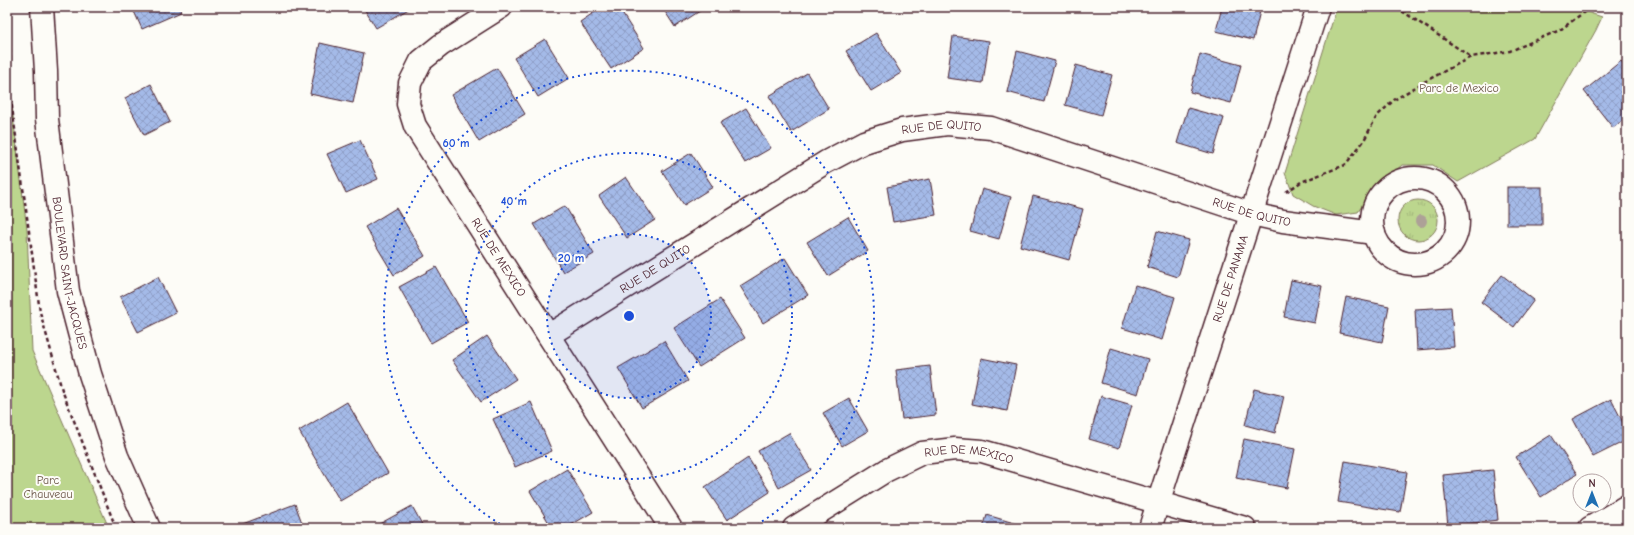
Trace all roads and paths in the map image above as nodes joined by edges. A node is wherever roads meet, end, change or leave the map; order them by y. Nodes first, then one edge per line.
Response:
1 (42, 7) edge
2 (501, 7) edge
3 (1318, 7) edge
4 (1396, 7) edge
5 (1591, 7) edge
6 (1471, 57) junction
7 (1252, 214) junction
8 (1374, 233) dead end
9 (549, 335) junction
10 (1157, 501) junction
11 (1627, 506) edge
12 (149, 528) edge
13 (671, 528) edge
14 (794, 528) edge
15 (1150, 528) edge
16 (1245, 528) edge
17 (1590, 528) edge

1 - 12 street, BOULEVARD SAINT-JACQUES
2 - 9 street, RUE DE MEXICO
3 - 7 street, RUE DE PANAMA
4 - 6 path
5 - 6 path
6 - 7 path
7 - 8 street, RUE DE QUITO
7 - 9 street, RUE DE QUITO
7 - 10 street, RUE DE PANAMA
9 - 13 street, RUE DE MEXICO
10 - 14 street, RUE DE MEXICO
10 - 15 street, RUE DE PANAMA
10 - 16 street, RUE DE MEXICO
11 - 17 street

